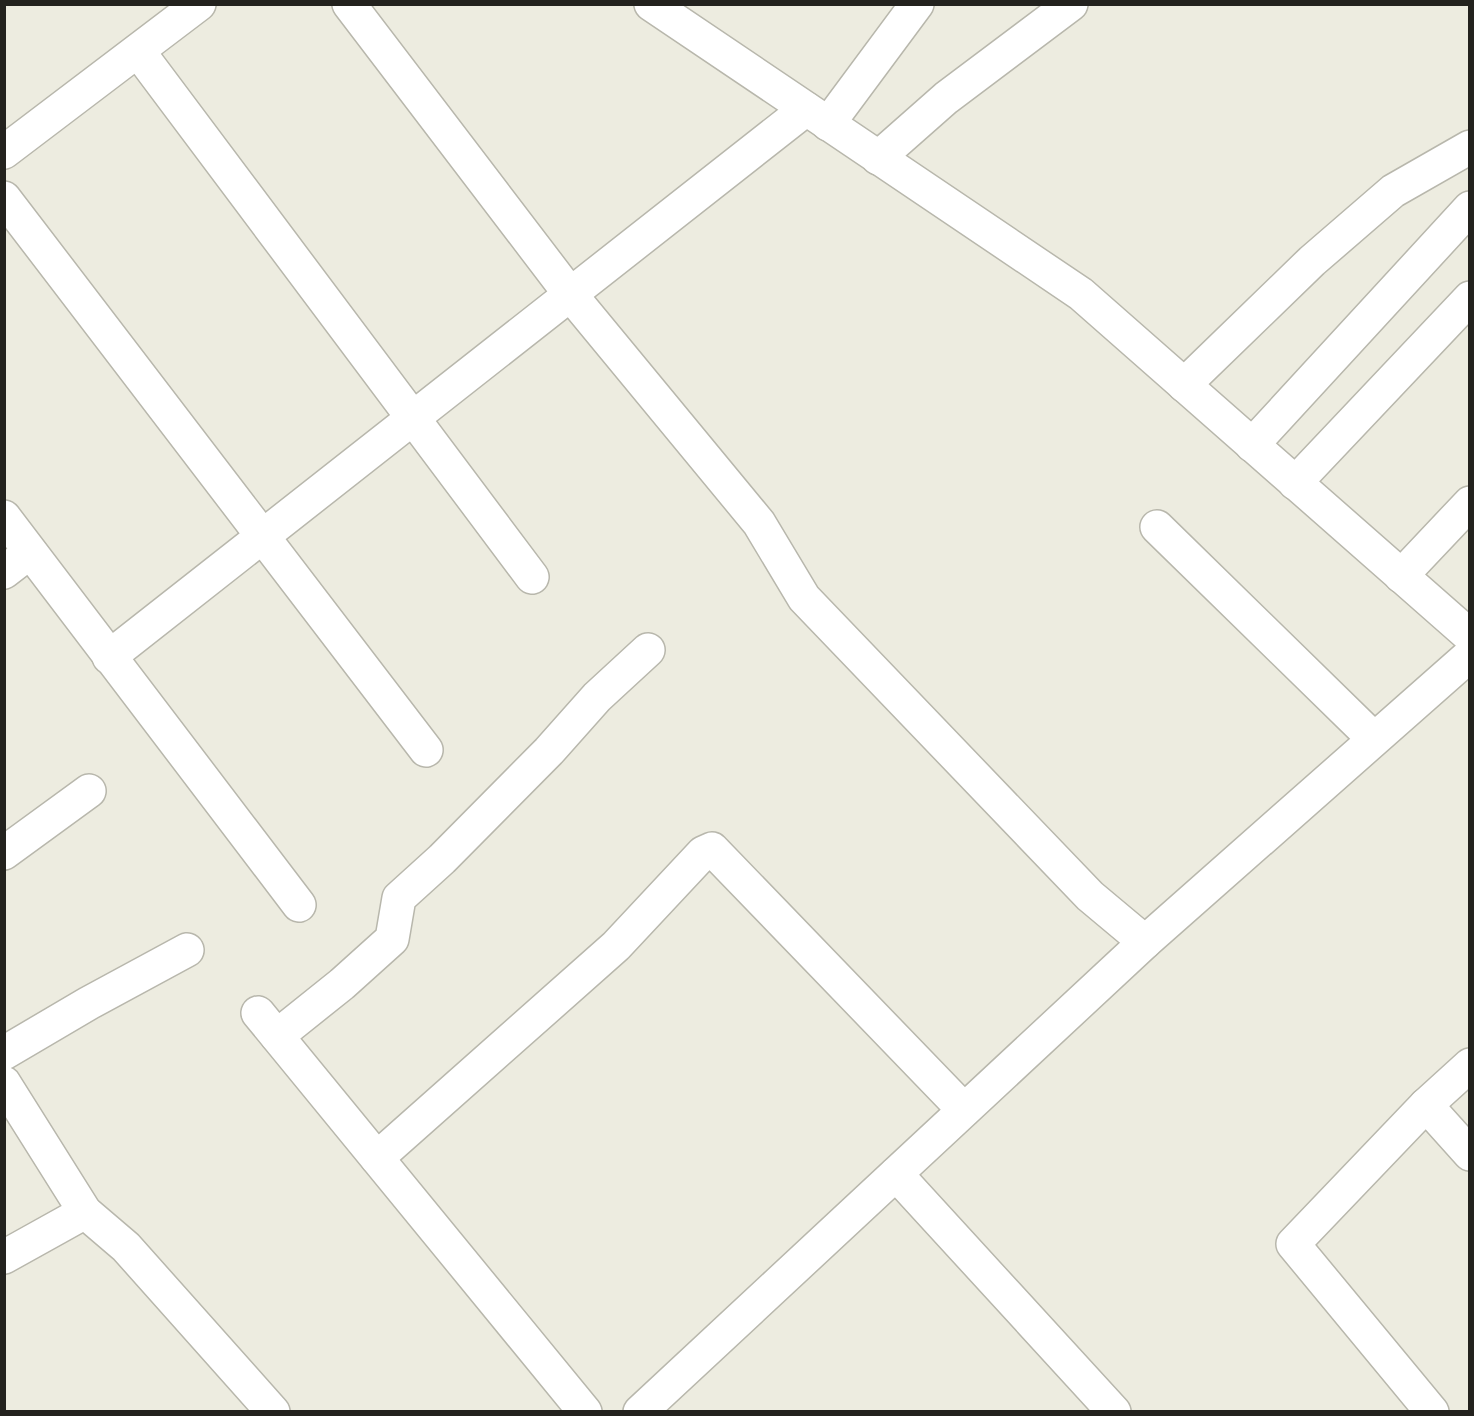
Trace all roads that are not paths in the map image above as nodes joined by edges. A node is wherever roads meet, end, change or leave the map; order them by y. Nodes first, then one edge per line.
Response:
1 (200, 4) edge
2 (349, 4) edge
3 (651, 4) edge
4 (917, 4) edge
5 (1071, 4) edge
6 (138, 51) junction
7 (817, 116) junction
8 (1470, 147) edge
9 (4, 152) edge
10 (878, 158) junction
11 (4, 198) edge
12 (1470, 208) edge
13 (570, 294) junction
14 (1470, 298) edge
15 (1184, 385) junction
16 (413, 418) junction
17 (1252, 445) junction
18 (1295, 483) junction
19 (1470, 503) edge
20 (4, 518) edge
21 (1157, 527) dead end
22 (263, 536) junction
23 (30, 552) junction
24 (4, 572) edge
25 (1401, 576) junction
26 (532, 577) dead end
27 (1470, 636) edge
28 (648, 650) dead end
29 (1470, 655) edge
30 (109, 657) junction
31 (1374, 739) junction
32 (426, 750) dead end
33 (89, 791) dead end
34 (4, 853) edge
35 (299, 905) dead end
36 (1145, 942) junction
37 (187, 950) dead end
38 (4, 1053) edge
39 (1470, 1065) edge
40 (4, 1083) edge
41 (1426, 1105) junction
42 (964, 1110) junction
43 (1470, 1154) edge
44 (377, 1158) junction
45 (896, 1173) junction
46 (85, 1212) junction
47 (4, 1257) edge
48 (262, 1408) edge
49 (585, 1412) edge
50 (640, 1412) edge
51 (1114, 1412) edge
52 (1432, 1412) edge

1 - 6 street
2 - 13 street
3 - 7 street
4 - 7 street
5 - 10 street
6 - 9 street
6 - 16 street
7 - 10 street
7 - 13 street
8 - 15 street
10 - 15 street
11 - 22 street
12 - 17 street
13 - 16 street
13 - 36 street
14 - 18 street
15 - 17 street
16 - 22 street
16 - 26 street
17 - 18 street
18 - 25 street
19 - 25 street
20 - 23 street
21 - 31 street
22 - 30 street
22 - 32 street
23 - 24 street
23 - 30 street
25 - 27 street
28 - 44 street
29 - 31 street
30 - 35 street
31 - 36 street
33 - 34 street
36 - 42 street
37 - 38 street
39 - 41 street
40 - 46 street
41 - 43 street
41 - 52 street
42 - 44 street
42 - 45 street
44 - 49 street
45 - 50 street
45 - 51 street
46 - 47 street
46 - 48 street

